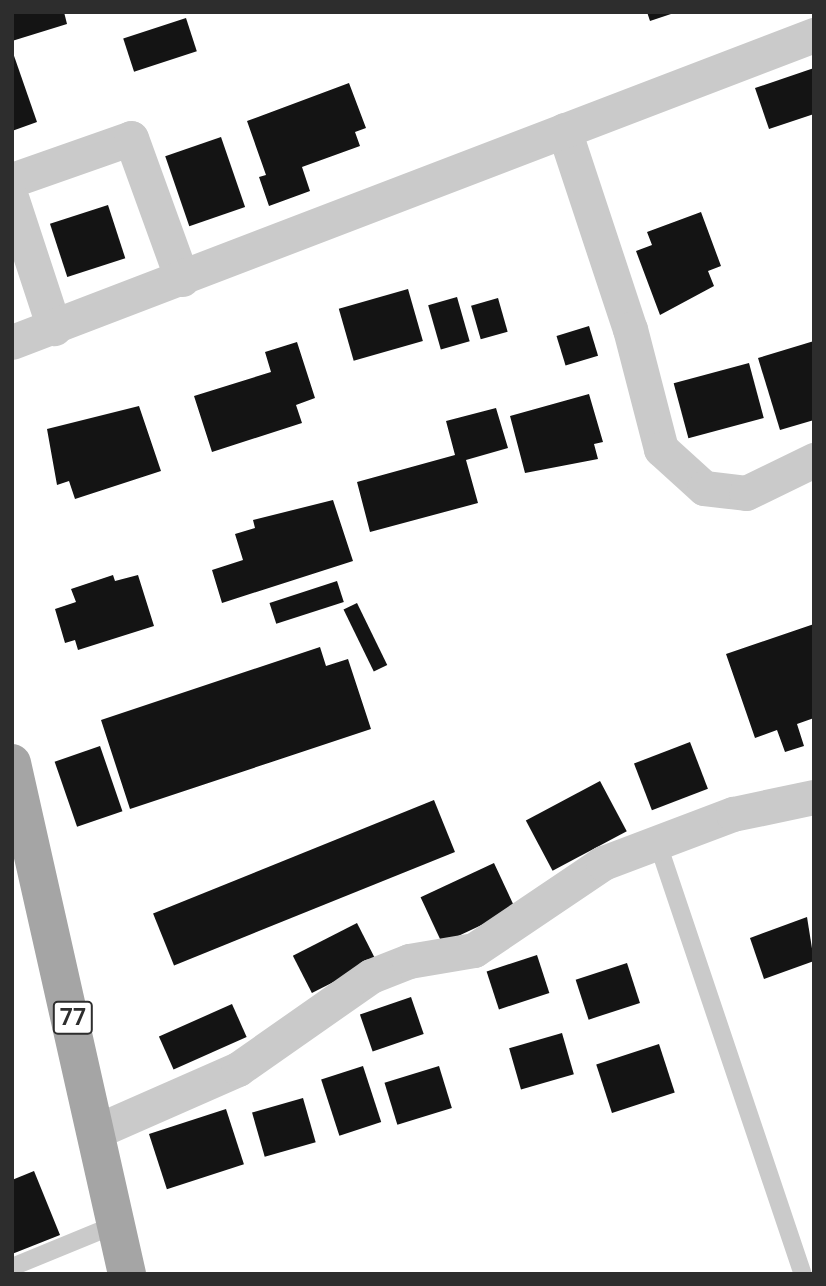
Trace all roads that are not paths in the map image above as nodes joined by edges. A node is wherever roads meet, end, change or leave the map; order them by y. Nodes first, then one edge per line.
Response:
1 (814, 35) edge
2 (564, 130) junction
3 (12, 180) edge
4 (12, 200) edge
5 (182, 279) junction
6 (54, 328) junction
7 (12, 342) edge
8 (814, 460) edge
9 (12, 764) edge
10 (814, 797) edge
11 (657, 841) junction
12 (97, 1131) junction
13 (117, 1224) junction
14 (12, 1268) edge
15 (127, 1274) edge
16 (803, 1274) edge

1 - 2 street
2 - 5 street
2 - 8 street
3 - 5 street
4 - 6 street
5 - 6 street
6 - 7 street
9 - 12 main road, 77
10 - 11 street
11 - 12 street
11 - 16 lane
12 - 13 main road, 77
13 - 14 lane
13 - 15 main road, 77

